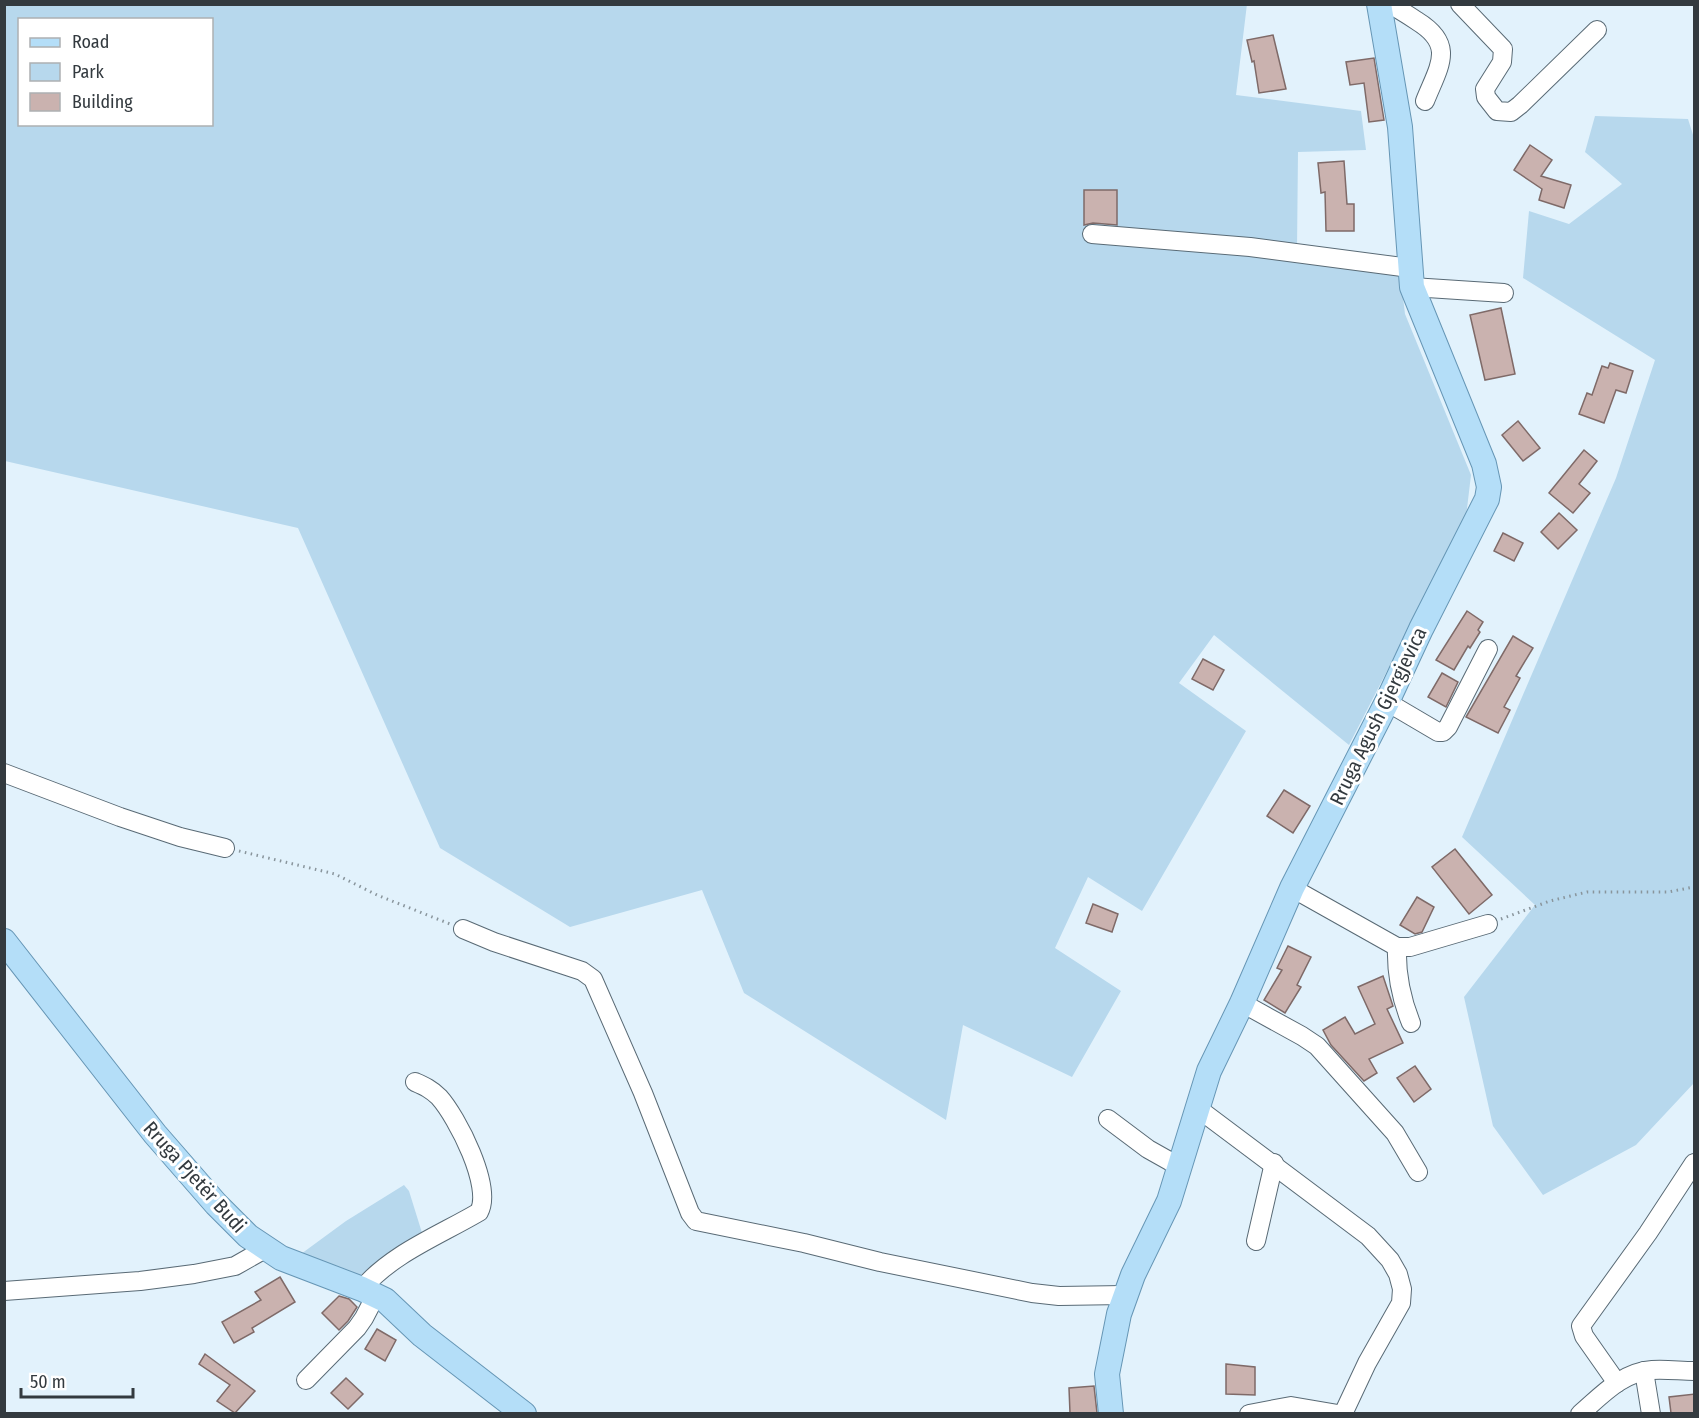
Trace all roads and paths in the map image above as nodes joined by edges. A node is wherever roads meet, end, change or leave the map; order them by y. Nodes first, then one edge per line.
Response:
1 (1378, 4) edge
2 (1389, 4) edge
3 (1460, 4) edge
4 (1597, 30) dead end
5 (1425, 101) dead end
6 (1092, 234) dead end
7 (1411, 278) junction
8 (1504, 292) dead end
9 (1488, 649) dead end
10 (1387, 702) junction
11 (4, 773) edge
12 (225, 848) joint
13 (1695, 887) edge
14 (1292, 888) junction
15 (1488, 924) joint
16 (463, 929) joint
17 (4, 941) edge
18 (1398, 947) junction
19 (1242, 1003) junction
20 (1410, 1023) dead end
21 (415, 1083) dead end
22 (1196, 1107) junction
23 (1108, 1119) dead end
24 (1274, 1163) junction
25 (1695, 1163) edge
26 (1180, 1167) junction
27 (1418, 1172) dead end
28 (1256, 1241) dead end
29 (265, 1249) junction
30 (4, 1291) edge
31 (369, 1292) junction
32 (1124, 1295) junction
33 (1644, 1371) junction
34 (1695, 1371) edge
35 (306, 1380) dead end
36 (1617, 1383) junction
37 (524, 1413) edge
38 (1110, 1413) edge
39 (1249, 1413) edge
40 (1340, 1413) edge
41 (1580, 1413) edge
42 (1651, 1413) edge

1 - 7 main road, Rruga Agush Gjergjevica
2 - 5 street
3 - 4 street
6 - 7 street
7 - 8 street
7 - 10 main road, Rruga Agush Gjergjevica
9 - 10 street
10 - 14 main road, Rruga Agush Gjergjevica
11 - 12 street
12 - 16 path
13 - 15 path
14 - 18 street
14 - 19 main road, Rruga Agush Gjergjevica
15 - 18 street
16 - 32 street
17 - 29 main road, Rruga Pjetër Budi
18 - 20 street
19 - 22 main road, Rruga Agush Gjergjevica
19 - 27 street
21 - 31 street
22 - 24 street
22 - 26 main road, Rruga Agush Gjergjevica
23 - 26 street
24 - 28 street
24 - 40 street
25 - 36 street
26 - 32 main road, Rruga Agush Gjergjevica
29 - 30 street
29 - 31 main road, Rruga Pjetër Budi
31 - 35 street
31 - 37 main road, Rruga Pjetër Budi
32 - 38 main road, Rruga Agush Gjergjevica
33 - 34 street
33 - 36 street
33 - 42 street
36 - 41 street
39 - 40 street

